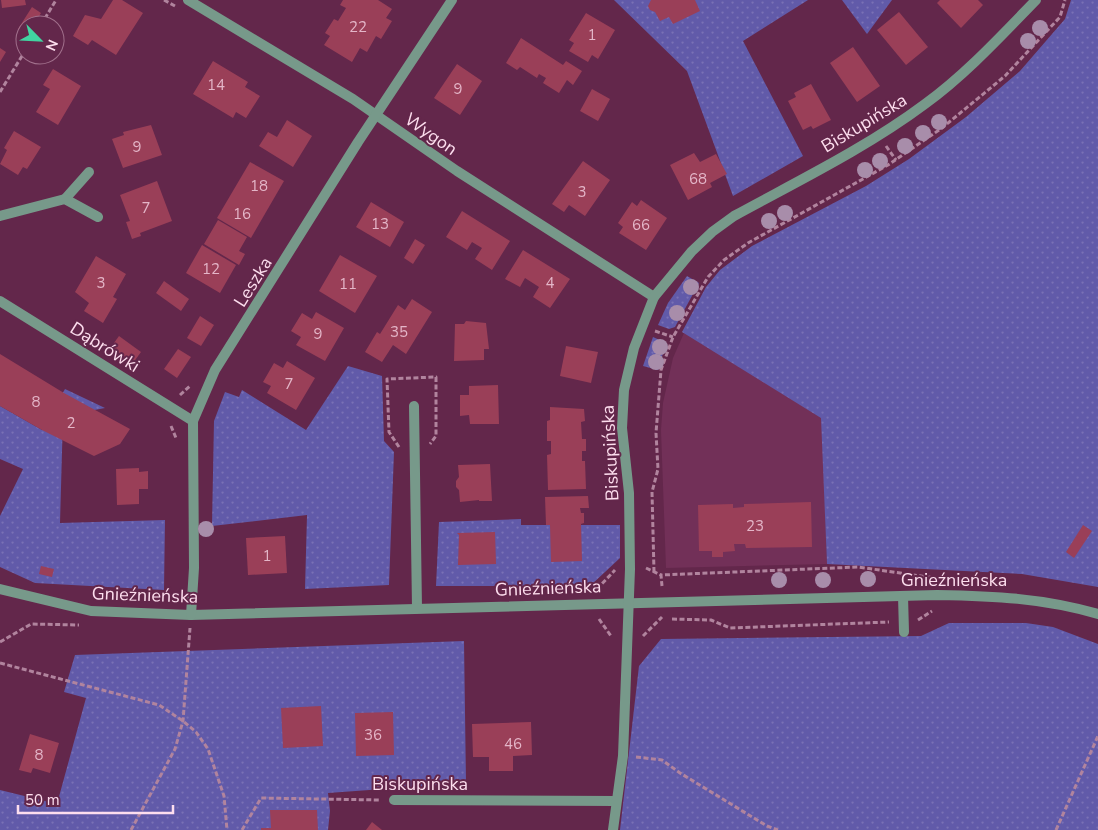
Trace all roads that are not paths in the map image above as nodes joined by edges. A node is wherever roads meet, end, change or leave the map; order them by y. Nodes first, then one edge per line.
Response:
1 (188, 0) edge
2 (452, 0) edge
3 (1036, 0) edge
4 (377, 115) junction
5 (89, 172) dead end
6 (65, 199) junction
7 (0, 216) edge
8 (98, 217) dead end
9 (654, 297) junction
10 (0, 301) edge
11 (414, 406) dead end
12 (193, 420) junction
13 (0, 589) edge
14 (903, 596) junction
15 (628, 602) junction
16 (417, 608) junction
17 (1098, 614) edge
18 (191, 615) junction
19 (904, 632) dead end
20 (394, 800) road end
21 (616, 801) junction
22 (613, 830) edge

1 - 4 street, Wygon
2 - 4 street, Leszka
3 - 9 street, Biskupińska
4 - 9 street, Wygon
4 - 12 street, Leszka
5 - 6 street
6 - 7 street
6 - 8 street
9 - 15 street, Biskupińska
10 - 12 street, Dąbrówki
11 - 16 street
12 - 18 street, Leszka
13 - 18 street, Gnieźnieńska
14 - 15 street, Gnieźnieńska
14 - 17 street, Gnieźnieńska
14 - 19 street
15 - 16 street, Gnieźnieńska
15 - 21 street, Biskupińska
16 - 18 street, Gnieźnieńska
20 - 21 street, Biskupińska
21 - 22 street, Biskupińska

